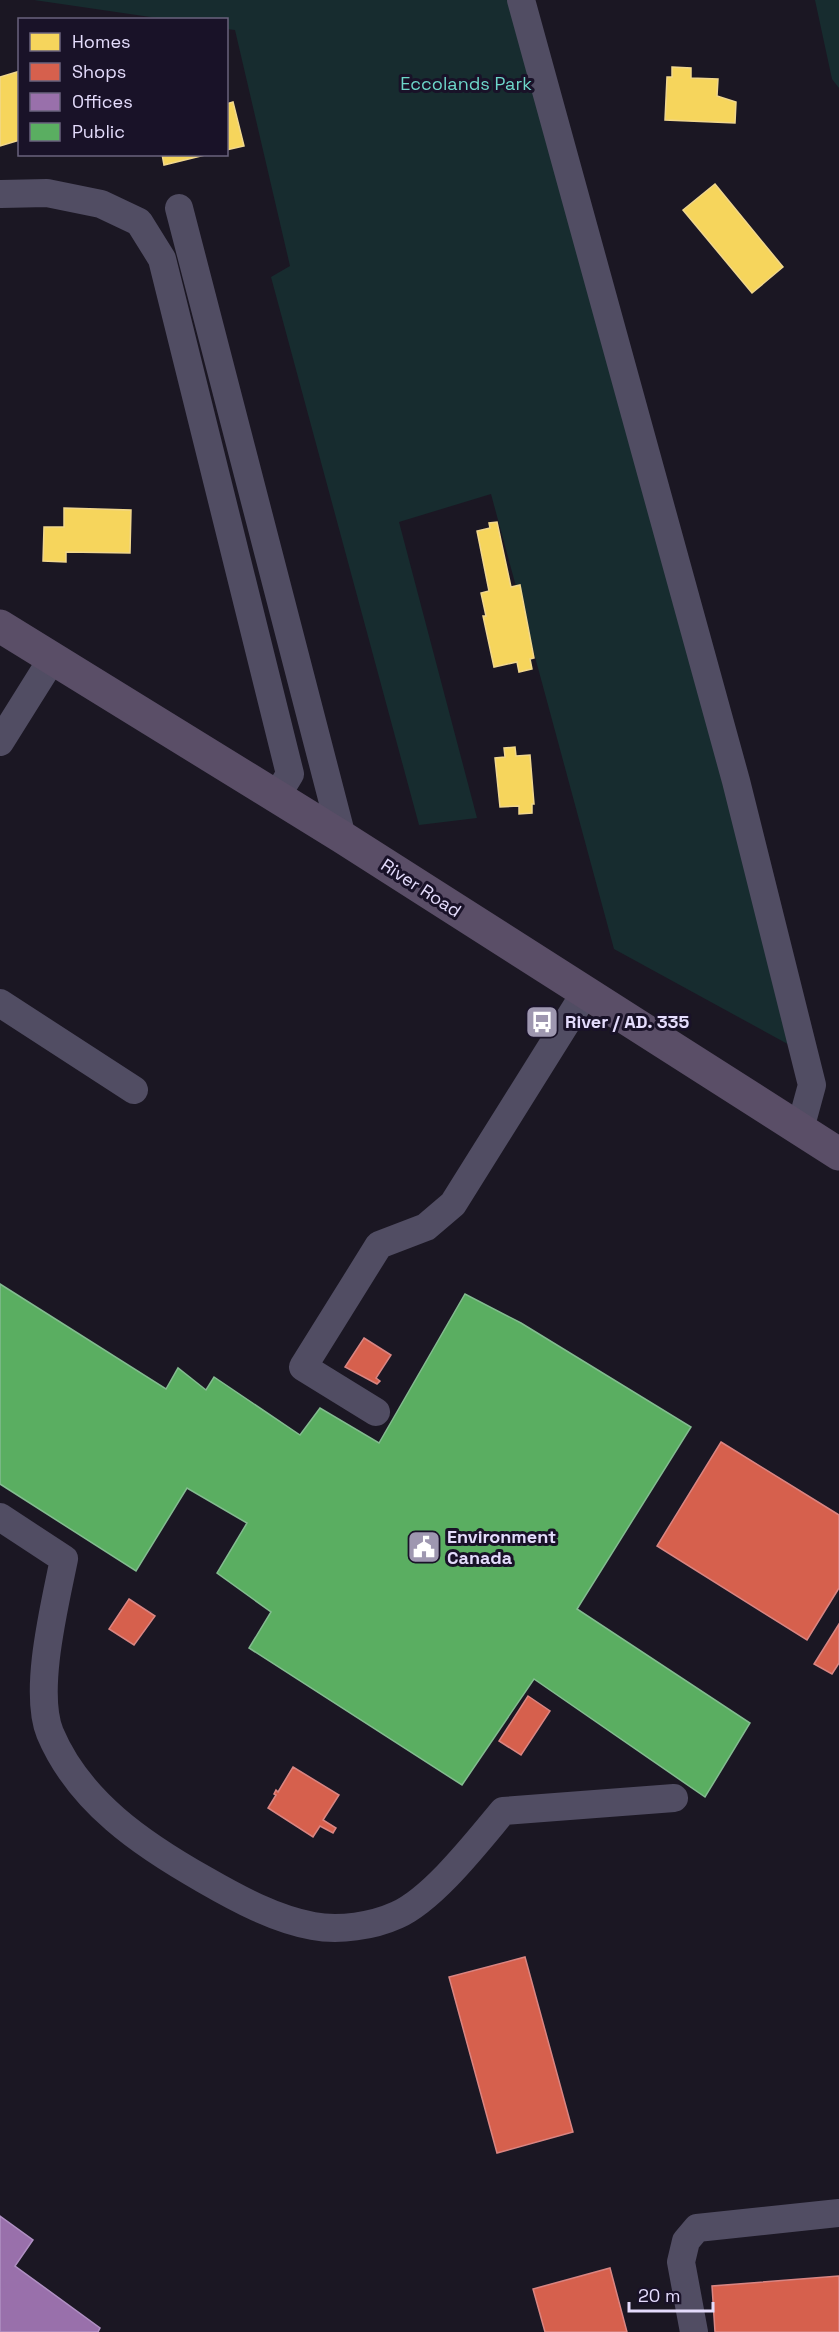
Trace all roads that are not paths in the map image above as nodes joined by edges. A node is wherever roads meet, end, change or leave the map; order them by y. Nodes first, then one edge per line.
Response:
1 (521, 0) edge
2 (1, 194) edge
3 (179, 208) dead end
4 (0, 626) edge
5 (52, 659) junction
6 (0, 742) edge
7 (276, 797) junction
8 (342, 837) junction
9 (585, 993) junction
10 (0, 1003) edge
11 (134, 1090) dead end
12 (800, 1129) junction
13 (839, 1154) edge
14 (376, 1412) dead end
15 (0, 1517) edge
16 (674, 1798) dead end
17 (839, 2213) edge
18 (694, 2332) edge

1 - 12 lane
2 - 7 lane
3 - 8 lane
4 - 5 main road, River Road
5 - 6 lane
5 - 7 main road, River Road
7 - 8 main road, River Road
8 - 9 main road, River Road
9 - 12 main road, River Road
9 - 14 lane
10 - 11 lane
12 - 13 main road, River Road
15 - 16 lane
17 - 18 lane

